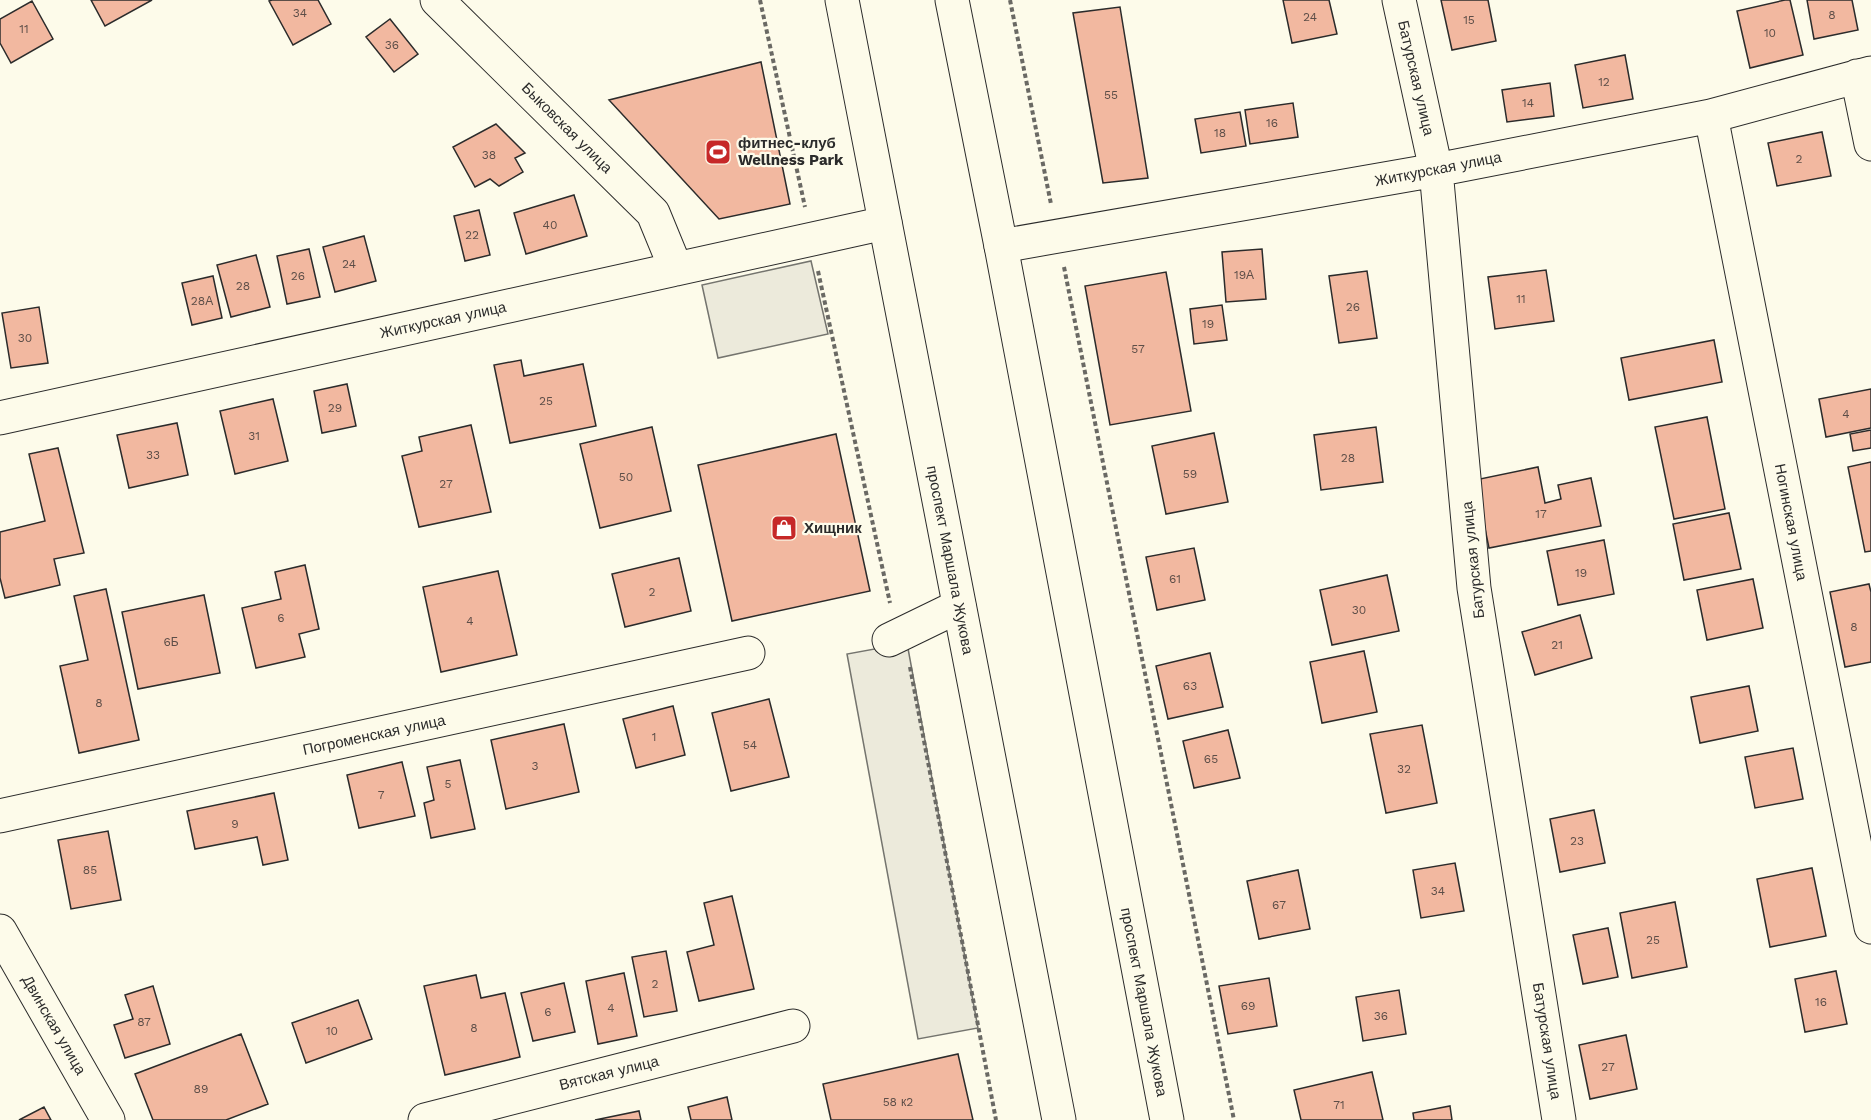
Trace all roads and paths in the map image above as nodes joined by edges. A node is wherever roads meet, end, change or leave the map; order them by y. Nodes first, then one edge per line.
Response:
1 (437, 0) edge
2 (760, 0) edge
3 (842, 0) edge
4 (952, 0) edge
5 (1010, 0) edge
6 (1399, 0) edge
7 (1864, 74) edge
8 (1711, 116) junction
9 (1871, 144) edge
10 (1436, 170) junction
11 (885, 223) junction
12 (1058, 236) junction
13 (812, 239) junction
14 (1001, 246) junction
15 (676, 269) junction
16 (0, 418) edge
17 (959, 606) junction
18 (896, 637) junction
19 (748, 653) dead end
20 (0, 816) edge
21 (1871, 927) edge
22 (0, 931) edge
23 (794, 1026) dead end
24 (108, 1120) edge
25 (425, 1120) edge
26 (996, 1120) edge
27 (1059, 1120) edge
28 (1167, 1120) edge
29 (1234, 1120) edge
30 (1559, 1120) edge

1 - 15 main road, Быковская улица
2 - 13 path
3 - 11 main road, проспект Маршала Жукова
4 - 14 main road, проспект Маршала Жукова
5 - 12 path
6 - 10 main road, Батурская улица
7 - 8 main road, Житкурская улица
7 - 9 main road
8 - 10 main road, Житкурская улица
8 - 21 main road, Ногинская улица
10 - 12 main road, Житкурская улица
10 - 30 main road, Батурская улица
11 - 13 main road, Житкурская улица
11 - 17 main road, проспект Маршала Жукова
12 - 14 main road, Житкурская улица
12 - 29 path
13 - 15 main road, Житкурская улица
13 - 18 path
14 - 28 main road, проспект Маршала Жукова
15 - 16 main road, Житкурская улица
17 - 18 main road
17 - 27 main road, проспект Маршала Жукова
18 - 26 path
19 - 20 main road, Погроменская улица
22 - 24 main road, Двинская улица
23 - 25 main road, Вятская улица

